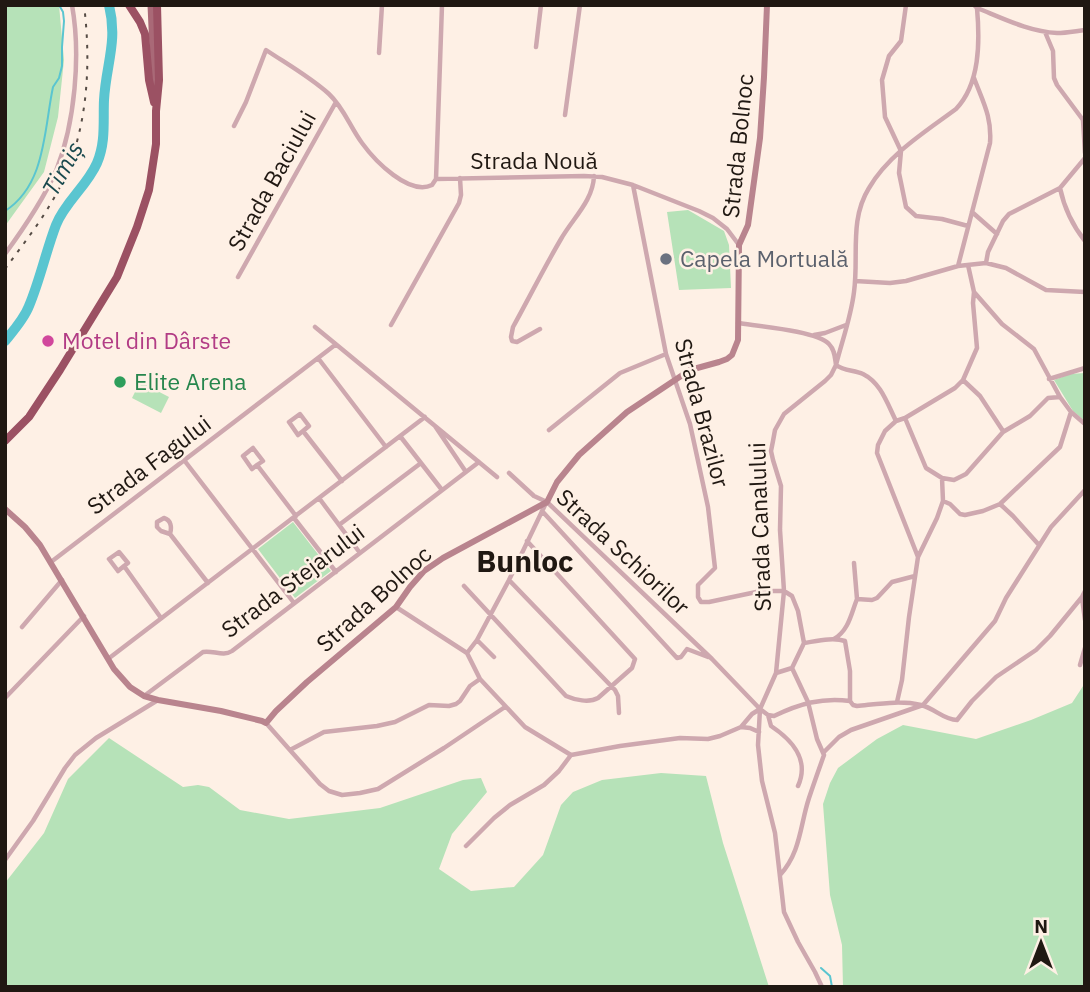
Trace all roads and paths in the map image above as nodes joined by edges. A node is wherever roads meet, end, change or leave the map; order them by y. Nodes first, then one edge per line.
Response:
1 (72, 5) edge
2 (130, 5) edge
3 (151, 5) edge
4 (157, 5) edge
5 (382, 5) edge
6 (442, 5) edge
7 (541, 5) edge
8 (580, 5) edge
9 (766, 5) edge
10 (906, 5) edge
11 (975, 7) edge
12 (1085, 30) edge
13 (1045, 32) junction
14 (536, 47) dead end
15 (379, 53) dead end
16 (974, 78) junction
17 (336, 102) junction
18 (156, 111) junction
19 (565, 115) dead end
20 (234, 126) dead end
21 (901, 150) junction
22 (1085, 155) edge
23 (594, 176) junction
24 (460, 178) junction
25 (436, 179) junction
26 (634, 185) junction
27 (1060, 188) junction
28 (972, 212) junction
29 (968, 226) junction
30 (997, 234) junction
31 (1085, 241) edge
32 (739, 245) junction
33 (5, 254) edge
34 (986, 263) junction
35 (968, 265) junction
36 (958, 266) junction
37 (238, 277) dead end
38 (855, 281) junction
39 (974, 292) junction
40 (1085, 292) edge
41 (738, 323) junction
42 (846, 324) junction
43 (391, 325) dead end
44 (315, 327) dead end
45 (540, 329) dead end
46 (814, 335) junction
47 (335, 345) junction
48 (666, 354) junction
49 (318, 358) junction
50 (836, 365) junction
51 (1085, 368) edge
52 (1049, 379) junction
53 (674, 380) junction
54 (963, 380) junction
55 (1060, 397) junction
56 (1071, 412) junction
57 (425, 417) junction
58 (905, 418) junction
59 (896, 421) junction
60 (434, 424) junction
61 (1085, 424) edge
62 (549, 430) dead end
63 (303, 431) junction
64 (1003, 432) junction
65 (400, 436) junction
66 (5, 441) edge
67 (386, 447) junction
68 (184, 460) junction
69 (479, 462) junction
70 (421, 463) junction
71 (257, 465) junction
72 (466, 472) junction
73 (509, 473) dead end
74 (497, 477) dead end
75 (942, 478) junction
76 (342, 481) junction
77 (442, 490) junction
78 (1085, 490) edge
79 (319, 498) junction
80 (943, 501) junction
81 (547, 502) junction
82 (1000, 504) junction
83 (5, 509) edge
84 (542, 512) junction
85 (295, 517) junction
86 (339, 525) junction
87 (170, 534) dead end
88 (527, 541) junction
89 (1039, 545) junction
90 (252, 549) junction
91 (360, 553) junction
92 (919, 557) junction
93 (51, 562) junction
94 (854, 563) dead end
95 (124, 566) dead end
96 (336, 572) junction
97 (916, 576) junction
98 (62, 580) junction
99 (509, 580) junction
100 (208, 583) junction
101 (464, 586) dead end
102 (784, 591) junction
103 (1085, 591) edge
104 (1082, 597) junction
105 (857, 598) junction
106 (293, 603) junction
107 (396, 607) junction
108 (491, 613) junction
109 (84, 617) junction
110 (161, 618) junction
111 (1085, 620) edge
112 (22, 628) dead end
113 (835, 639) junction
114 (477, 640) junction
115 (804, 643) junction
116 (1085, 648) edge
117 (467, 653) junction
118 (494, 657) dead end
119 (108, 659) junction
120 (712, 659) junction
121 (1080, 664) dead end
122 (792, 668) junction
123 (776, 674) junction
124 (480, 680) junction
125 (612, 687) junction
126 (144, 696) junction
127 (5, 698) edge
128 (158, 700) junction
129 (850, 701) junction
130 (808, 702) junction
131 (897, 702) junction
132 (923, 705) junction
133 (505, 707) junction
134 (760, 709) junction
135 (619, 713) dead end
136 (768, 715) junction
137 (266, 723) junction
138 (741, 727) junction
139 (759, 732) junction
140 (290, 750) junction
141 (824, 752) junction
142 (571, 755) junction
143 (798, 786) dead end
144 (466, 846) dead end
145 (5, 860) edge
146 (779, 876) junction
147 (822, 987) edge

1 - 33 street
2 - 18 highway
3 - 18 main road
4 - 18 highway
5 - 15 street
6 - 25 street, Strada Nouă
7 - 14 street
8 - 19 street
9 - 32 street, Strada Bolnoc
10 - 21 street
11 - 13 street
11 - 16 street
12 - 13 street
13 - 22 street
16 - 21 street, Strada Canalului
16 - 28 street
17 - 20 street, Strada Nouă
17 - 25 street, Strada Nouă
17 - 37 street, Strada Baciului
18 - 66 highway
21 - 29 street
21 - 38 street, Strada Canalului
22 - 27 street
23 - 24 street, Strada Nouă
23 - 26 street, Strada Nouă
23 - 45 street
24 - 25 street, Strada Nouă
24 - 43 street
26 - 32 street, Strada Nouă
26 - 48 street, Strada Brazilor
27 - 30 street
27 - 31 street
28 - 29 street
28 - 30 street
29 - 36 street
30 - 34 street
32 - 41 street, Strada Bolnoc
34 - 35 street
34 - 40 street
35 - 36 street
35 - 39 street
36 - 38 street
38 - 42 street, Strada Canalului
39 - 52 street
39 - 54 street
41 - 46 street
41 - 53 street, Strada Bolnoc
42 - 46 street
42 - 50 street, Strada Canalului
44 - 47 street
46 - 50 street
47 - 49 street, Strada Fagului
47 - 57 street
48 - 53 street, Strada Brazilor
48 - 62 street
49 - 67 street
49 - 68 street, Strada Fagului
50 - 59 street
50 - 102 street, Strada Canalului
51 - 52 street
52 - 55 street
53 - 81 street, Strada Bolnoc
53 - 102 street, Strada Brazilor
54 - 58 street
54 - 64 street
55 - 56 street
55 - 64 street
56 - 61 street
56 - 82 street
57 - 60 street
57 - 65 street
58 - 59 street
58 - 75 street
59 - 92 street
60 - 69 street
60 - 72 street
63 - 63 street
63 - 76 street
64 - 75 street
65 - 67 street
65 - 70 street
67 - 76 street
68 - 90 street
68 - 93 street, Strada Fagului
69 - 72 street, Strada Stejarului
69 - 74 street
70 - 77 street
70 - 86 street
71 - 71 street
71 - 85 street
72 - 77 street, Strada Stejarului
73 - 81 street, Strada Schiorilor
75 - 80 street
76 - 79 street
77 - 91 street, Strada Stejarului
78 - 89 street
79 - 85 street
79 - 86 street
80 - 82 street
80 - 92 street
81 - 84 street
81 - 107 street, Strada Bolnoc
81 - 120 street, Strada Schiorilor
82 - 89 street
83 - 93 street
84 - 88 street
84 - 120 street, Strada Schiorilor
85 - 90 street
85 - 96 street
86 - 91 street
87 - 100 street
88 - 99 street
88 - 125 street
89 - 132 street
90 - 100 street
90 - 106 street
91 - 96 street, Strada Stejarului
92 - 97 street
93 - 98 street
94 - 105 street
95 - 110 street
96 - 106 street, Strada Stejarului
97 - 105 street
97 - 131 street
98 - 109 street
98 - 112 street
99 - 108 street
99 - 125 street
100 - 110 street
101 - 108 street
102 - 115 street
102 - 123 street, Strada Canalului
103 - 104 street
104 - 111 street
104 - 132 street
105 - 113 street
106 - 126 street, Strada Stejarului
107 - 117 street
107 - 137 street, Strada Bolnoc
108 - 114 street
108 - 125 street
109 - 119 street
109 - 127 street
110 - 119 street
113 - 115 street
113 - 129 street
114 - 117 street
114 - 118 street
115 - 122 street
116 - 121 street
117 - 124 street
119 - 126 street
120 - 134 street, Strada Schiorilor
122 - 123 street
122 - 130 street
123 - 134 street, Strada Canalului
124 - 133 street
124 - 140 street
125 - 135 street
126 - 128 street
128 - 137 street
128 - 145 street
129 - 130 street
129 - 131 street
130 - 136 street
130 - 141 street
131 - 132 street
132 - 141 street
133 - 140 street
133 - 142 street
134 - 136 street, Strada Schiorilor
134 - 138 street
134 - 139 street
136 - 143 street
137 - 140 street
138 - 139 street
138 - 142 street
139 - 146 street
141 - 146 street
142 - 144 street
146 - 147 street

